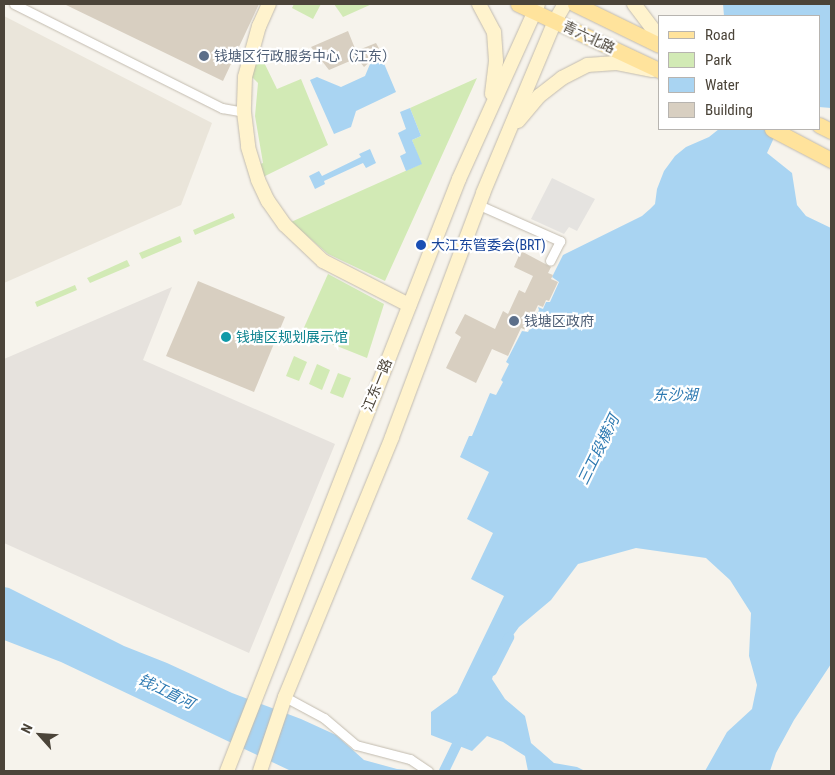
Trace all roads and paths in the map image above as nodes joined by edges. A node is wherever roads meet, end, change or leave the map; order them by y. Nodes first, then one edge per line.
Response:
1 (14, 4) edge
2 (269, 4) edge
3 (480, 4) edge
4 (518, 4) edge
5 (565, 4) edge
6 (575, 4) edge
7 (634, 4) edge
8 (536, 8) edge
9 (555, 21) junction
10 (658, 36) edge
11 (658, 45) edge
12 (658, 71) edge
13 (658, 71) edge
14 (490, 111) junction
15 (244, 112) junction
16 (776, 131) edge
17 (507, 135) junction
18 (831, 160) edge
19 (479, 205) junction
20 (550, 262) dead end
21 (409, 305) junction
22 (284, 703) junction
23 (227, 771) edge
24 (260, 771) edge
25 (428, 771) edge

1 - 15 street
2 - 15 main road
3 - 14 main road
4 - 8 main road, 青六北路
5 - 9 main road
6 - 11 main road, 青六北路
7 - 10 main road
8 - 9 main road, 青六北路
8 - 14 main road, 江东一路
9 - 12 main road, 青六北路
9 - 17 main road
13 - 17 main road
14 - 21 main road, 江东一路
15 - 21 main road
16 - 18 main road
17 - 19 main road
19 - 20 street
19 - 22 main road
21 - 23 main road, 江东一路
22 - 24 main road
22 - 25 street

